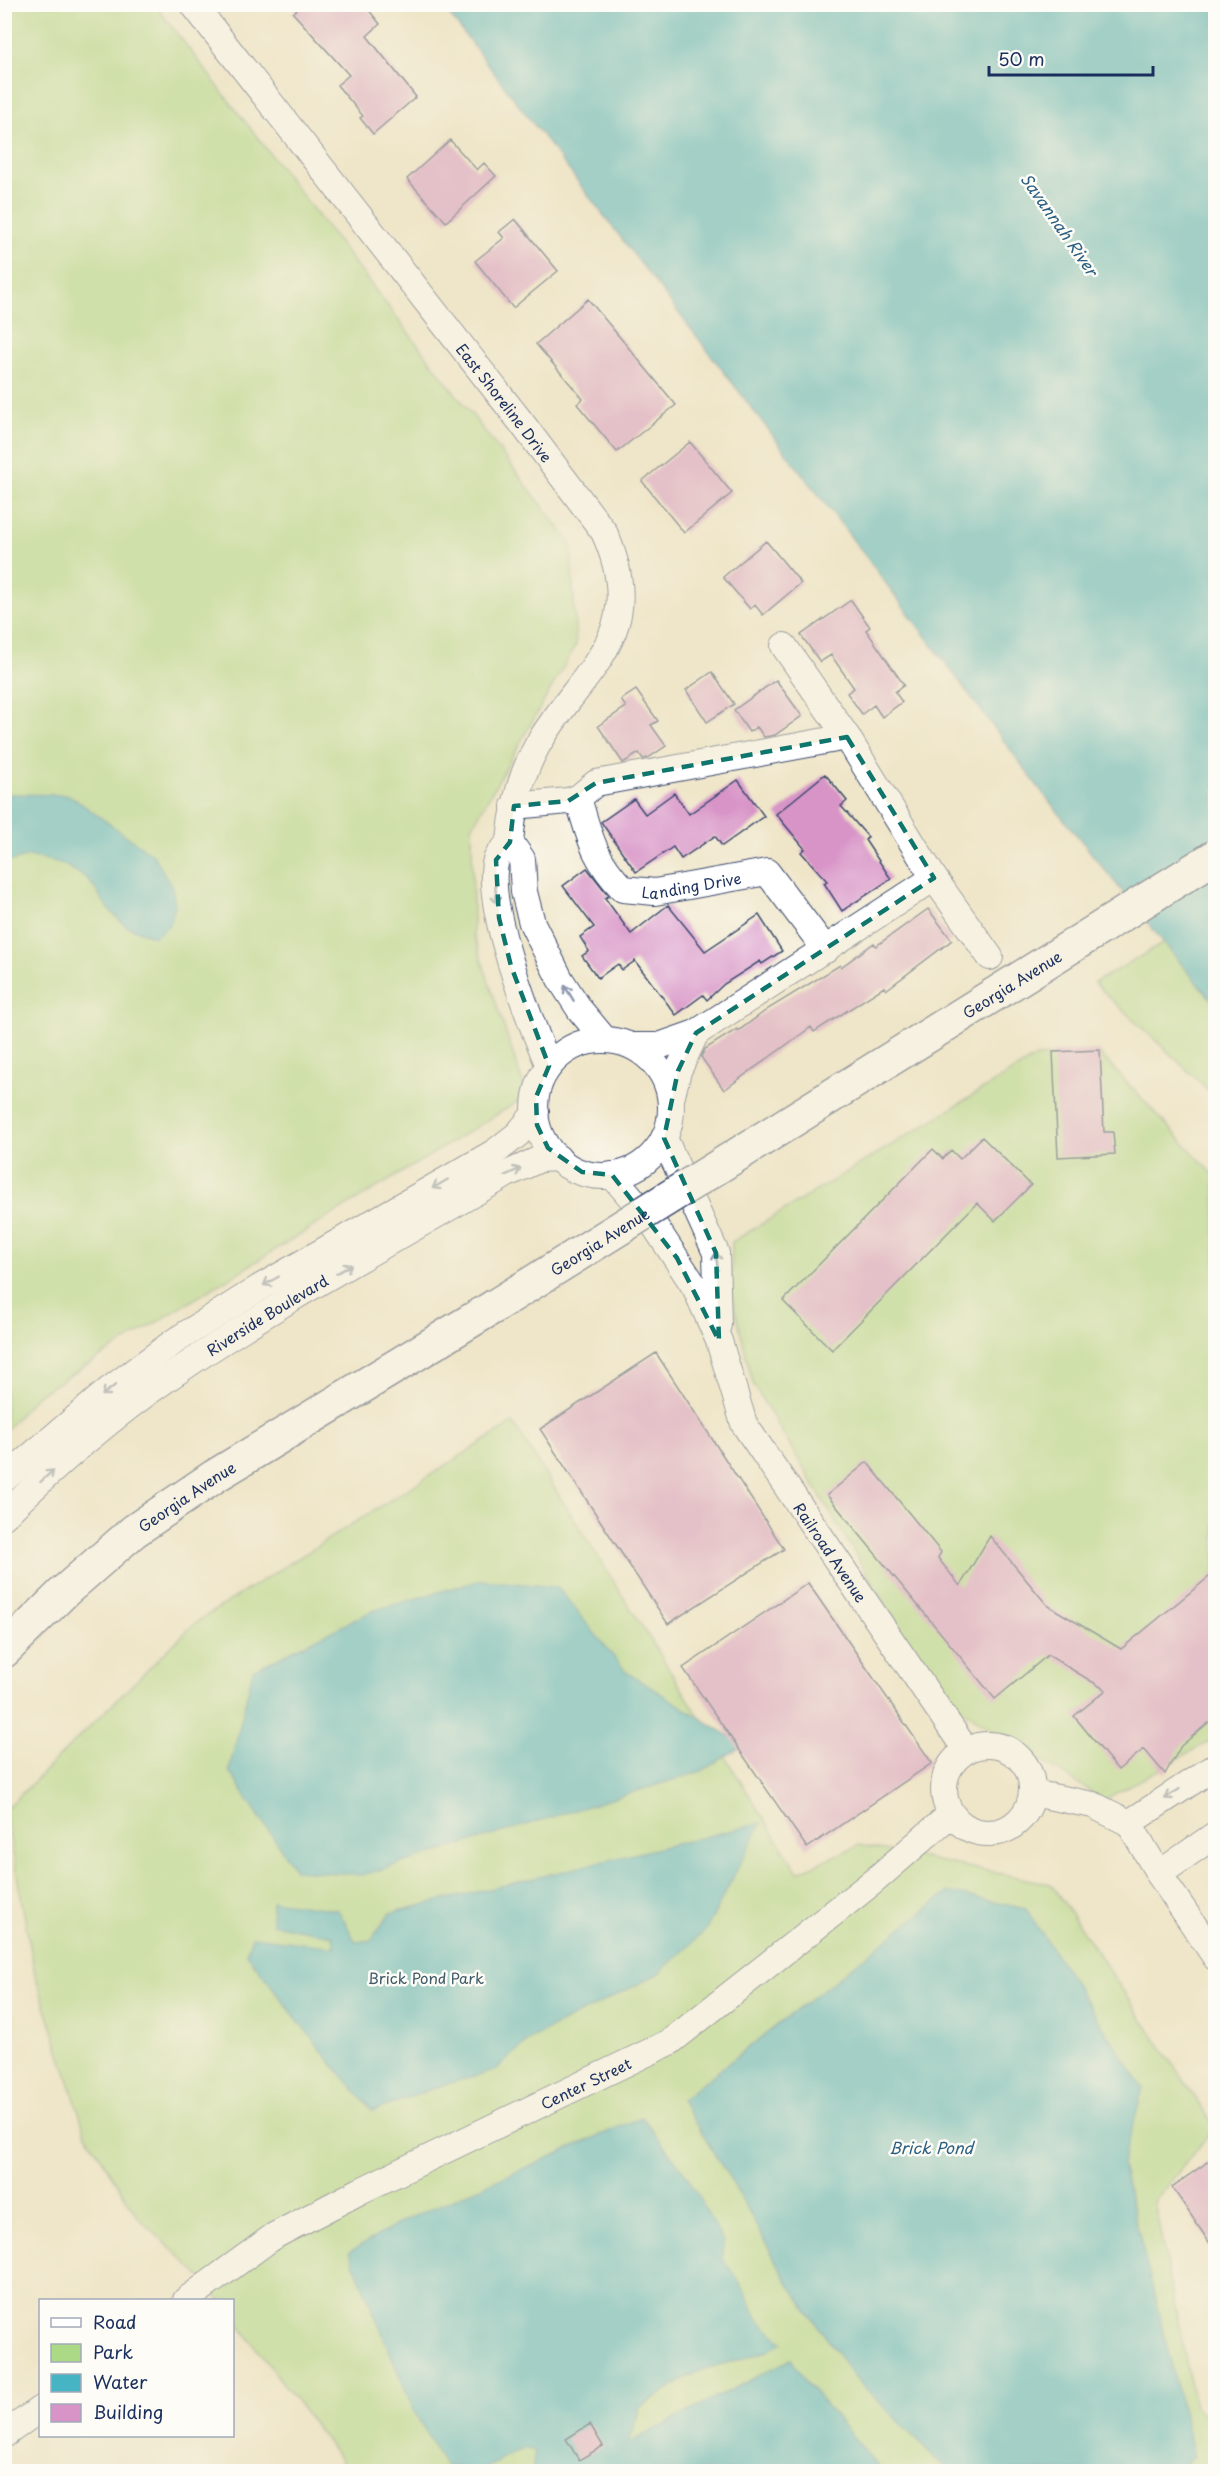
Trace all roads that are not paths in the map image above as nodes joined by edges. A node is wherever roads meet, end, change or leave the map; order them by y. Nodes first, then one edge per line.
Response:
1 (193, 4) edge
2 (784, 646) dead end
3 (847, 737) junction
4 (578, 798) junction
5 (514, 806) junction
6 (510, 842) junction
7 (1215, 856) edge
8 (934, 878) junction
9 (826, 950) junction
10 (990, 957) dead end
11 (696, 1033) junction
12 (604, 1040) junction
13 (633, 1046) junction
14 (549, 1066) junction
15 (671, 1099) junction
16 (536, 1112) junction
17 (664, 1138) junction
18 (558, 1158) junction
19 (612, 1175) junction
20 (719, 1341) junction
21 (4, 1479) edge
22 (4, 1516) edge
23 (4, 1651) edge
24 (966, 1750) junction
25 (1215, 1766) edge
26 (1032, 1793) junction
27 (951, 1814) junction
28 (1129, 1823) junction
29 (1215, 1834) edge
30 (1158, 1874) junction
31 (1215, 1958) edge
32 (189, 2299) edge
33 (39, 2410) edge
34 (4, 2435) edge

1 - 5 street, East Shoreline Drive
2 - 3 street
3 - 4 street
3 - 8 street
4 - 5 street
4 - 9 street, Landing Drive
5 - 6 street, East Shoreline Drive
12 -> 6 street
6 -> 14 street
7 - 23 main road, Georgia Avenue, bridge
8 - 9 street
8 - 10 street
9 - 11 street
11 - 13 street
11 - 15 street
12 - 13 street
12 - 14 street
13 - 15 street
14 - 16 street
15 - 17 street
16 - 18 street
16 -> 21 street, Riverside Boulevard
17 - 19 street
20 -> 17 street, Railroad Avenue
18 - 19 street
22 -> 18 street, Riverside Boulevard
19 - 20 street, Railroad Avenue
20 - 24 street, Railroad Avenue
24 - 26 street
24 - 27 street
25 -> 28 street
26 - 27 street
26 - 28 street
27 - 32 street, Center Street
28 - 30 street
29 - 30 street
30 - 31 street
33 - 34 street

